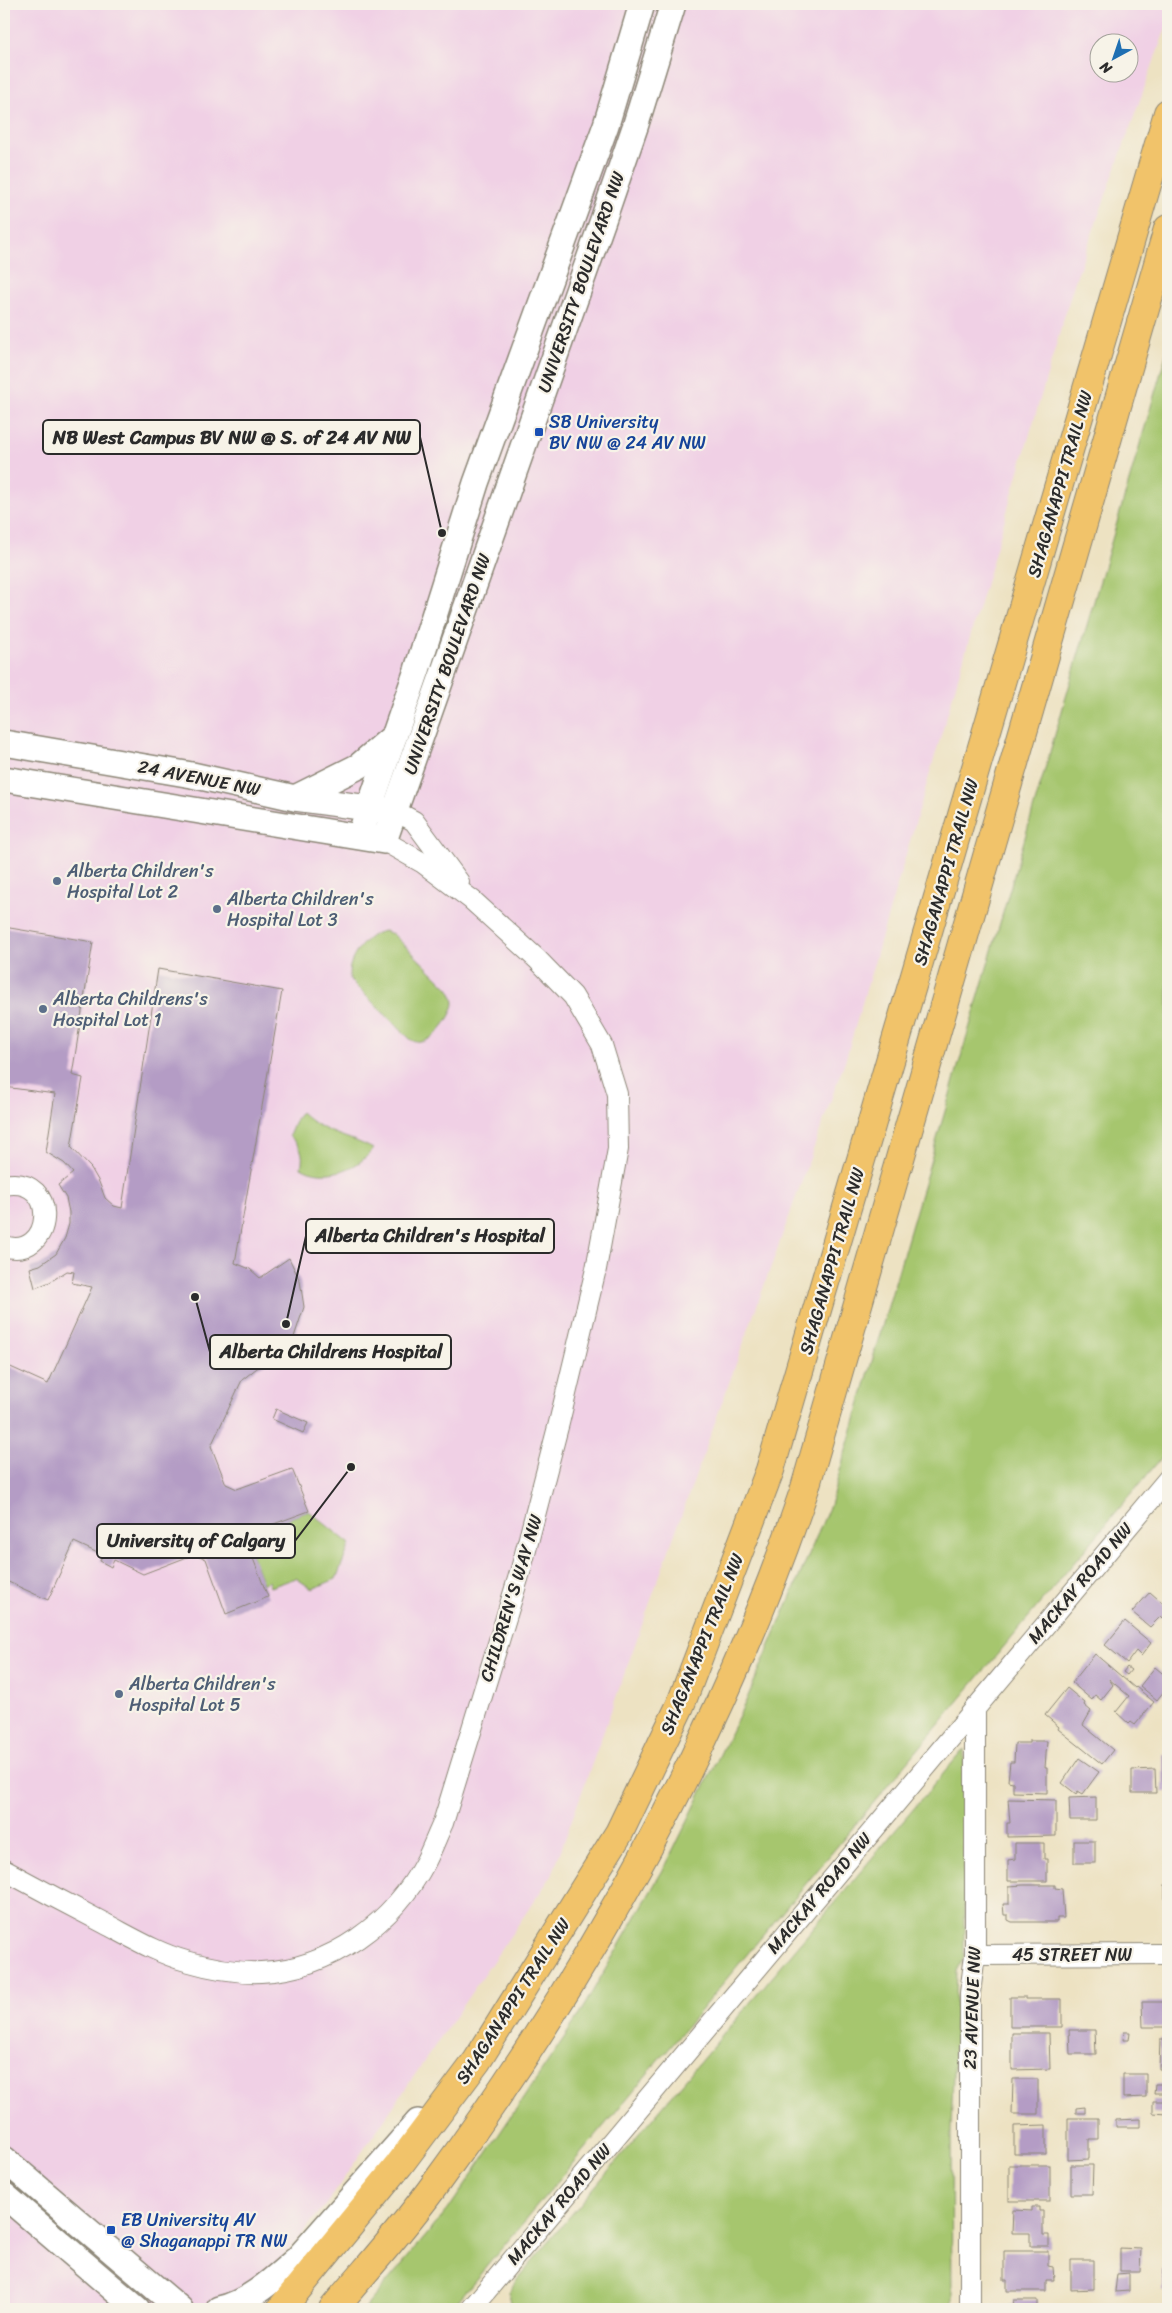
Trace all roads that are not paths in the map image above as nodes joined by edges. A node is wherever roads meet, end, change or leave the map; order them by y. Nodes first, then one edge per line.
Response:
1 (642, 4) edge
2 (673, 4) edge
3 (1168, 113) edge
4 (1168, 230) edge
5 (396, 734) junction
6 (4, 743) edge
7 (4, 779) edge
8 (295, 798) junction
9 (368, 809) junction
10 (395, 811) junction
11 (360, 835) junction
12 (384, 841) junction
13 (472, 900) junction
14 (6, 1183) edge
15 (4, 1246) edge
16 (1168, 1479) edge
17 (975, 1708) junction
18 (4, 1870) edge
19 (1168, 1954) edge
20 (975, 1955) junction
21 (477, 2061) junction
22 (4, 2159) edge
23 (4, 2195) edge
24 (26, 2214) junction
25 (475, 2308) edge
26 (113, 2309) edge
27 (137, 2309) edge
28 (180, 2309) edge
29 (219, 2309) edge
30 (281, 2309) edge
31 (333, 2309) edge
32 (970, 2309) edge

1 - 5 street, UNIVERSITY BOULEVARD NW
2 - 10 street, UNIVERSITY BOULEVARD NW
3 - 21 main road, SHAGANAPPI TRAIL NW
4 - 31 main road, SHAGANAPPI TRAIL NW
5 - 8 street
5 - 9 street, UNIVERSITY BOULEVARD NW
6 - 8 street, 24 AVENUE NW
7 - 11 street, 24 AVENUE NW
8 - 9 street, 24 AVENUE NW
9 - 10 street, 24 AVENUE NW
9 - 11 street, UNIVERSITY BOULEVARD NW
10 - 12 street, UNIVERSITY BOULEVARD NW
10 - 13 street, CHILDREN'S WAY NW
11 - 12 street, 24 AVENUE NW
12 - 13 street, CHILDREN'S WAY NW
13 - 18 street, CHILDREN'S WAY NW
14 - 15 street
16 - 17 street, MACKAY ROAD NW
17 - 20 street, 23 AVENUE NW
17 - 25 street, MACKAY ROAD NW
19 - 20 street, 45 STREET NW
20 - 32 street, 23 AVENUE NW
21 - 29 street
21 - 30 main road, SHAGANAPPI TRAIL NW
22 - 28 street
23 - 24 street
24 - 26 street
24 - 27 street

